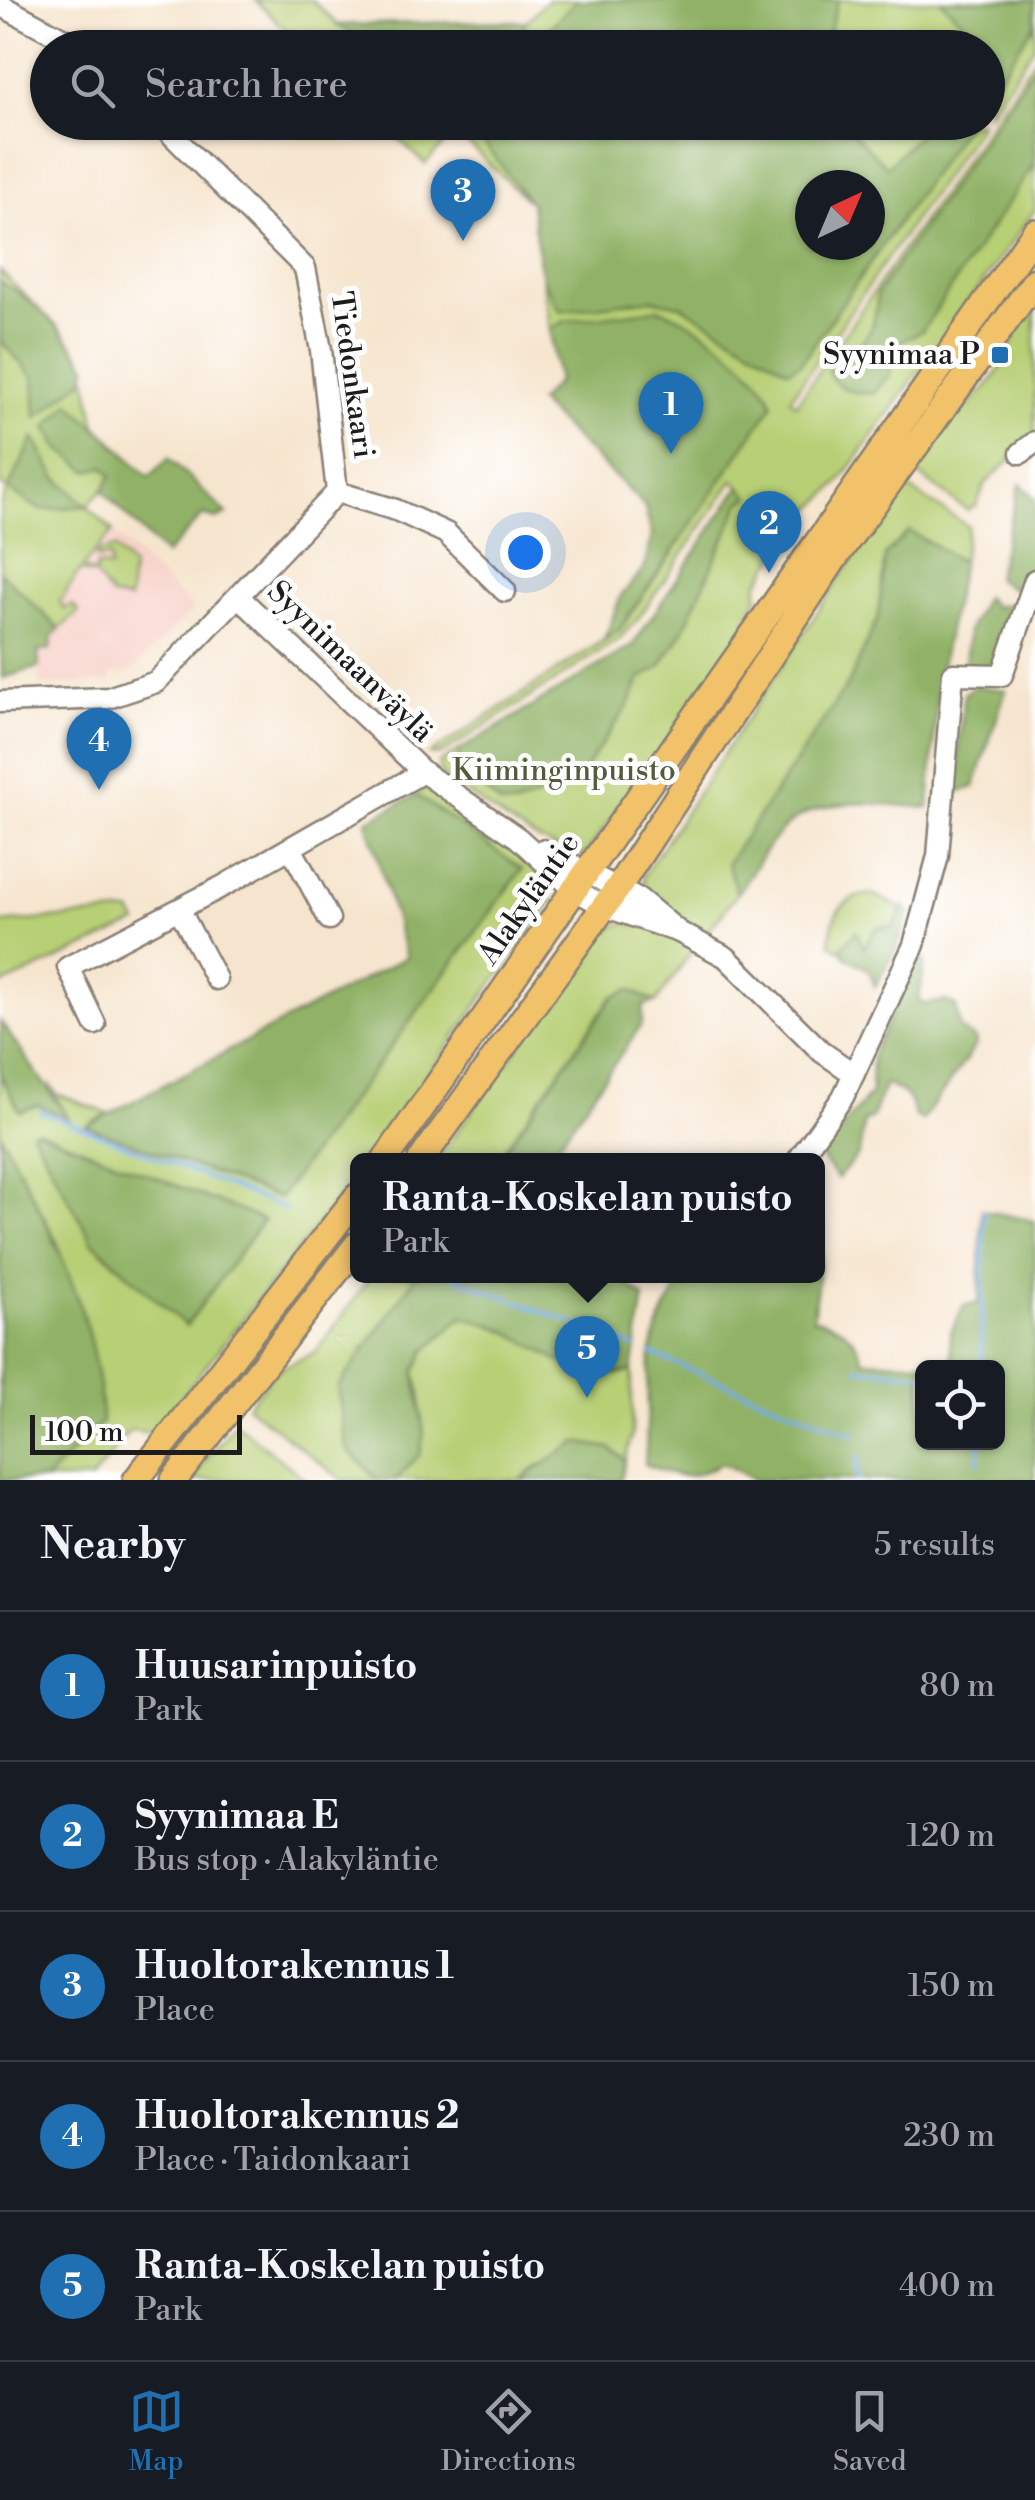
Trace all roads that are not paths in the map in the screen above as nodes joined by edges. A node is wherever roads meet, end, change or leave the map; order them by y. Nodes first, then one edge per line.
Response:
1 (3, 3) edge
2 (49, 30) edge
3 (177, 140) edge
4 (1035, 232) edge
5 (1035, 282) edge
6 (337, 492) junction
7 (1035, 580) edge
8 (505, 590) dead end
9 (240, 598) junction
10 (0, 702) edge
11 (423, 772) junction
12 (292, 848) junction
13 (581, 882) junction
14 (610, 898) junction
15 (179, 909) junction
16 (329, 919) dead end
17 (216, 978) dead end
18 (95, 1024) dead end
19 (854, 1074) junction
20 (389, 1153) edge
21 (426, 1153) edge
22 (803, 1153) edge
23 (350, 1206) edge
24 (350, 1254) edge
25 (136, 1480) edge
26 (174, 1480) edge

1 - 2 street
3 - 6 street, Tiedonkaari
4 - 13 main road, Alakyläntie
5 - 14 main road
6 - 8 street
6 - 9 street, Tiedonkaari
7 - 19 street
9 - 10 street, Tiedonkaari
9 - 11 street, Syynimaanväylä
11 - 12 street
11 - 13 street, Syynimaanväylä
12 - 15 street
12 - 16 street
13 - 14 street, Syynimaanväylä
13 - 20 main road, Alakyläntie
14 - 19 street, Syynimaanväylä
14 - 21 main road
15 - 17 street
15 - 18 street
19 - 22 street
23 - 25 main road
24 - 26 main road

